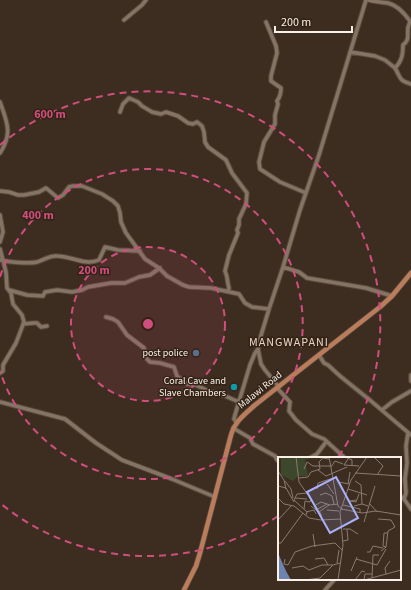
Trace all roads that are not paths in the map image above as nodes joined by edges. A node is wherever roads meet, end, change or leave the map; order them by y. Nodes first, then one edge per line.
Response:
1 (146, 0) edge
2 (366, 0) edge
3 (369, 0) edge
4 (124, 20) dead end
5 (266, 22) dead end
6 (350, 52) junction
7 (395, 68) junction
8 (411, 84) edge
9 (0, 102) edge
10 (120, 112) dead end
11 (0, 153) edge
12 (0, 191) edge
13 (306, 193) junction
14 (0, 215) edge
15 (0, 242) edge
16 (0, 249) edge
17 (140, 251) junction
18 (1, 261) edge
19 (160, 268) junction
20 (283, 268) junction
21 (411, 273) edge
22 (9, 290) junction
23 (228, 291) junction
24 (392, 296) junction
25 (269, 309) junction
26 (106, 317) dead end
27 (23, 324) junction
28 (47, 326) dead end
29 (258, 349) junction
30 (319, 355) junction
31 (0, 373) edge
32 (411, 375) edge
33 (411, 380) edge
34 (411, 386) edge
35 (278, 387) junction
36 (410, 392) edge
37 (0, 402) edge
38 (240, 402) junction
39 (382, 410) junction
40 (237, 422) junction
41 (234, 428) junction
42 (410, 434) edge
43 (326, 442) junction
44 (312, 457) edge
45 (344, 457) edge
46 (278, 460) edge
47 (215, 497) junction
48 (401, 497) edge
49 (404, 499) junction
50 (411, 509) edge
51 (334, 580) edge
52 (184, 590) edge
53 (325, 590) edge

1 - 4 street
2 - 6 street
3 - 7 street
5 - 13 street
6 - 7 street
6 - 13 street
7 - 8 street
9 - 11 street
10 - 23 street
12 - 17 street
13 - 20 street
14 - 15 street
16 - 18 street
17 - 18 street
17 - 19 street
18 - 22 street
19 - 22 street
19 - 23 street
20 - 24 street
20 - 25 street
21 - 24 main road, Malawi Road
22 - 27 street
23 - 25 street
24 - 30 main road, Malawi Road
25 - 29 street
26 - 38 street
27 - 28 street
27 - 31 street
29 - 35 street
29 - 38 street
30 - 35 main road, Malawi Road
30 - 39 street
32 - 33 street
34 - 36 street
35 - 40 main road, Malawi Road
35 - 43 street
36 - 39 street
37 - 47 street
38 - 40 street
39 - 42 street
40 - 41 main road, Malawi Road
41 - 46 street
41 - 47 main road, Malawi Road
42 - 49 street
43 - 44 street
43 - 45 street
47 - 52 main road, Malawi Road
48 - 49 street
49 - 50 street
51 - 53 street

